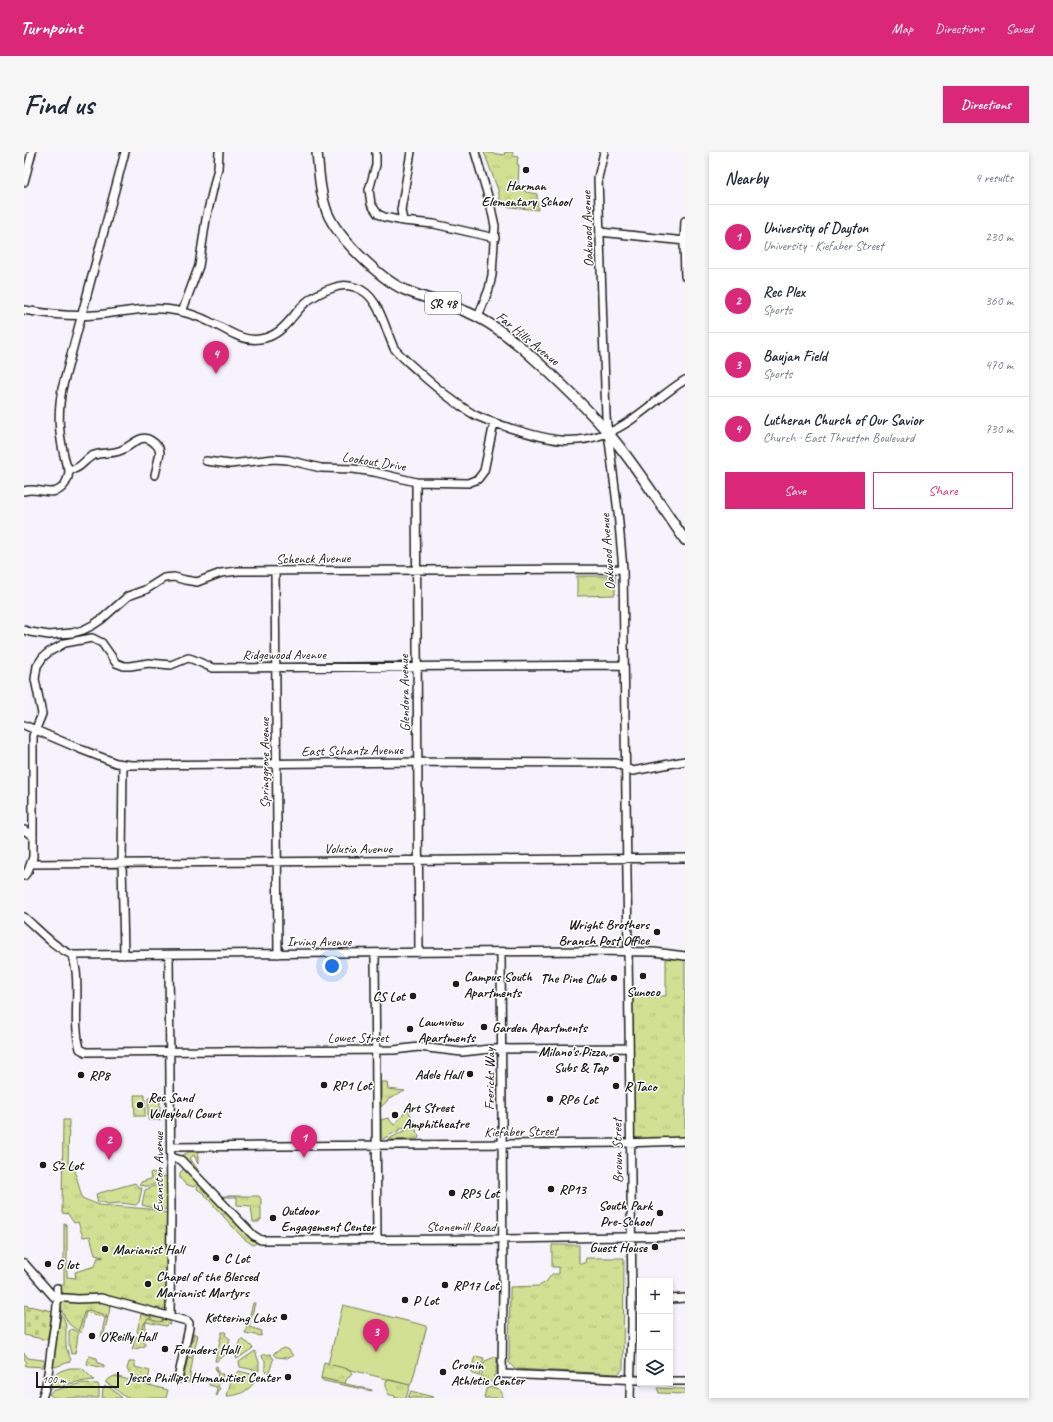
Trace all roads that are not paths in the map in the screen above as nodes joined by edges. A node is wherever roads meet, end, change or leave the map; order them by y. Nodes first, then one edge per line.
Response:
1 (32, 152) edge
2 (125, 152) edge
3 (220, 152) edge
4 (317, 152) edge
5 (376, 152) edge
6 (411, 152) edge
7 (475, 152) edge
8 (604, 152) edge
9 (24, 182) edge
10 (403, 221) junction
11 (685, 221) edge
12 (600, 232) junction
13 (495, 238) junction
14 (684, 241) edge
15 (685, 276) edge
16 (24, 310) edge
17 (182, 312) junction
18 (81, 315) junction
19 (478, 317) junction
20 (685, 380) edge
21 (494, 423) junction
22 (608, 433) junction
23 (206, 461) dead end
24 (69, 469) junction
25 (155, 475) dead end
26 (416, 482) junction
27 (24, 491) edge
28 (685, 540) edge
29 (622, 569) junction
30 (417, 570) junction
31 (275, 571) junction
32 (24, 630) edge
33 (83, 630) junction
34 (92, 638) junction
35 (417, 665) junction
36 (624, 665) junction
37 (277, 667) junction
38 (24, 725) edge
39 (35, 730) junction
40 (685, 761) edge
41 (418, 762) junction
42 (123, 764) junction
43 (277, 764) junction
44 (625, 766) junction
45 (24, 830) edge
46 (33, 836) junction
47 (685, 858) edge
48 (627, 859) junction
49 (419, 861) junction
50 (277, 862) junction
51 (122, 863) junction
52 (32, 864) junction
53 (24, 876) edge
54 (24, 917) edge
55 (501, 952) junction
56 (628, 952) junction
57 (375, 953) junction
58 (419, 953) junction
59 (278, 954) junction
60 (73, 955) junction
61 (124, 955) junction
62 (169, 955) junction
63 (685, 956) edge
64 (629, 1048) junction
65 (501, 1049) junction
66 (376, 1050) junction
67 (170, 1052) junction
68 (685, 1141) edge
69 (631, 1143) junction
70 (502, 1144) junction
71 (376, 1145) junction
72 (171, 1147) junction
73 (171, 1157) junction
74 (685, 1236) edge
75 (631, 1238) junction
76 (503, 1239) junction
77 (377, 1240) junction
78 (24, 1263) edge
79 (57, 1288) dead end
80 (58, 1298) junction
81 (685, 1298) edge
82 (673, 1299) edge
83 (632, 1300) junction
84 (637, 1300) edge
85 (170, 1316) junction
86 (178, 1379) dead end
87 (631, 1379) junction
88 (637, 1380) edge
89 (673, 1381) edge
90 (685, 1382) edge
91 (42, 1398) edge
92 (630, 1398) edge

1 - 9 street
2 - 18 street
3 - 17 street
4 - 19 main road, Far Hills Avenue / SR 48
5 - 10 street
6 - 10 street
7 - 13 street
8 - 12 street, Oakwood Avenue
10 - 13 street
11 - 14 street
12 - 14 street
12 - 22 street, Oakwood Avenue
13 - 19 street
14 - 15 street
16 - 18 street
17 - 18 street
17 - 21 street
18 - 24 street
19 - 22 main road, Far Hills Avenue / SR 48
20 - 22 street
21 - 22 street
21 - 26 street, Lookout Drive
22 - 28 main road, Far Hills Avenue / SR 48
22 - 29 street, Oakwood Avenue
23 - 26 street, Lookout Drive
24 - 25 street
24 - 27 street
26 - 30 street, Glendora Avenue
29 - 30 street, Schenck Avenue
29 - 36 street, Oakwood Avenue
30 - 31 street, Schenck Avenue
30 - 35 street, Glendora Avenue
31 - 33 street, Schenck Avenue
31 - 37 street, Springgrove Avenue
32 - 33 street, Schenck Avenue
33 - 34 street, Ridgewood Avenue
34 - 37 street, Ridgewood Avenue
34 - 39 street
35 - 36 street, Ridgewood Avenue
35 - 37 street, Ridgewood Avenue
35 - 41 street, Glendora Avenue
36 - 44 street, Oakwood Avenue
37 - 43 street, Springgrove Avenue
38 - 39 street, East Schantz Avenue
39 - 42 street, East Schantz Avenue
39 - 46 street
40 - 44 street, East Schantz Avenue
41 - 43 street, East Schantz Avenue
41 - 44 street, East Schantz Avenue
41 - 49 street, Glendora Avenue
42 - 43 street, East Schantz Avenue
42 - 51 street
43 - 50 street, Springgrove Avenue
44 - 48 street, Oakwood Avenue
45 - 46 street
46 - 52 street
47 - 48 street, Volusia Avenue
48 - 49 street, Volusia Avenue
48 - 56 street, Oakwood Avenue
49 - 50 street, Volusia Avenue
49 - 58 street, Glendora Avenue
50 - 51 street, Volusia Avenue
50 - 59 street, Springgrove Avenue
51 - 52 street, Volusia Avenue
51 - 61 street
52 - 53 street
54 - 60 street
55 - 56 street, Irving Avenue
55 - 58 street, Irving Avenue
55 - 65 street, Frericks Way
56 - 63 street, Irving Avenue
56 - 64 street, Brown Street
57 - 58 street, Irving Avenue
57 - 59 street, Irving Avenue
57 - 66 street
59 - 62 street, Irving Avenue
60 - 61 street, Irving Avenue
60 - 67 street, Lowes Street
61 - 62 street, Irving Avenue
62 - 67 street, Evanston Avenue
64 - 65 street, Lowes Street
64 - 69 street, Brown Street
65 - 66 street, Lowes Street
65 - 70 street, Frericks Way
66 - 67 street, Lowes Street
66 - 71 street
67 - 72 street, Evanston Avenue
68 - 69 street, Kiefaber Street
69 - 70 street, Kiefaber Street
69 - 75 street, Brown Street
70 - 71 street, Kiefaber Street
70 - 76 street, Frericks Way
71 - 72 street, Kiefaber Street
71 - 77 street
72 - 73 street, Evanston Avenue
73 - 77 street, Stonemill Road
73 - 85 street, Evanston Avenue
74 - 75 street, Stonemill Road
75 - 76 street, Stonemill Road
75 - 83 street, Brown Street
76 - 77 street, Stonemill Road
76 - 87 street, Frericks Way
78 - 80 street
79 - 80 street
80 - 85 street
80 - 91 street
81 - 82 street
83 - 84 street
83 - 87 street, Brown Street
85 - 86 street
87 - 88 street
87 - 92 street, Brown Street
89 - 90 street

